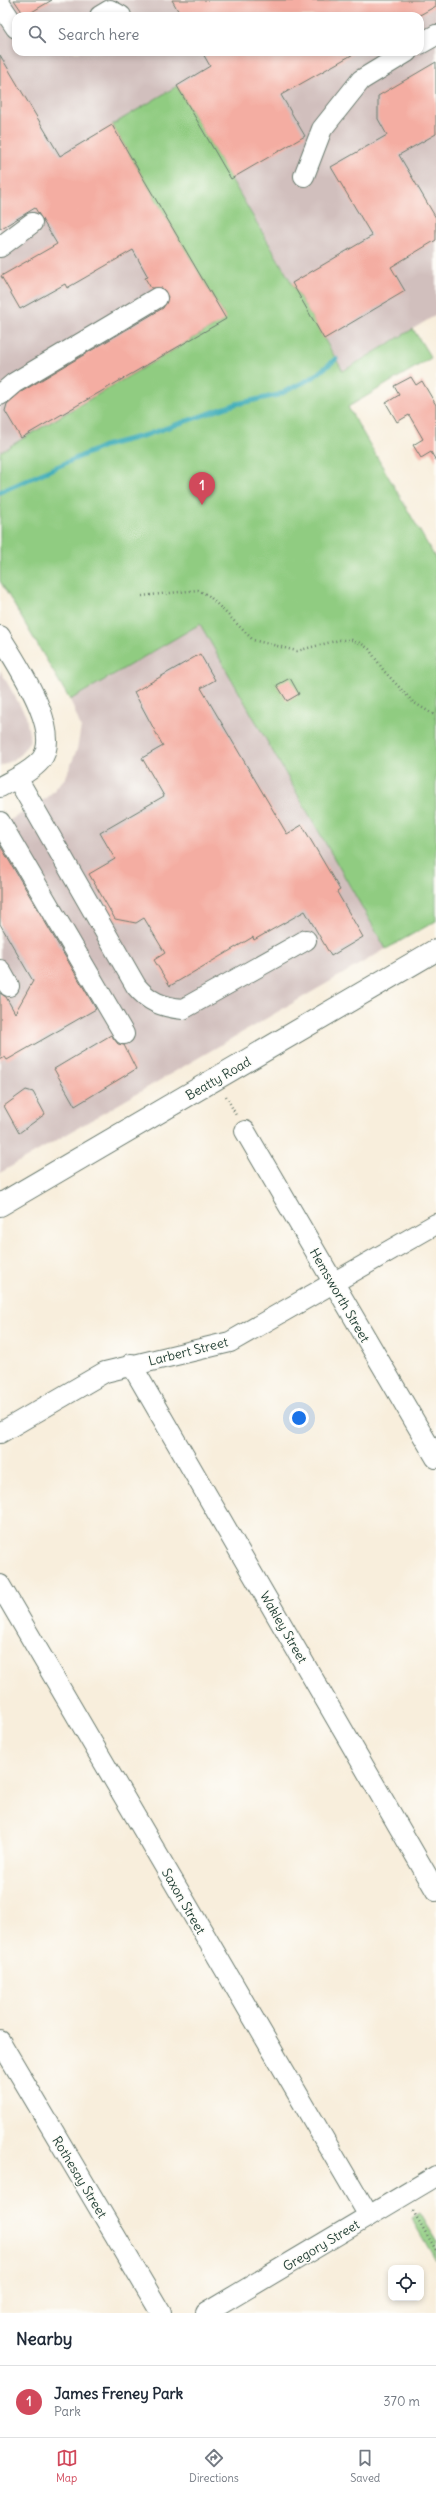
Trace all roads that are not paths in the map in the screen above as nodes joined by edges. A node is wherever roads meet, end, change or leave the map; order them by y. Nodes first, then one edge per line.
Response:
1 (0, 4) edge
2 (12, 22) edge
3 (436, 35) edge
4 (424, 42) edge
5 (400, 56) edge
6 (304, 176) dead end
7 (32, 223) dead end
8 (0, 247) edge
9 (157, 298) dead end
10 (0, 395) edge
11 (0, 636) edge
12 (8, 782) edge
13 (0, 822) edge
14 (306, 940) dead end
15 (436, 950) edge
16 (124, 1034) dead end
17 (245, 1131) road end
18 (0, 1205) edge
19 (436, 1224) edge
20 (333, 1283) junction
21 (131, 1364) junction
22 (0, 1433) edge
23 (436, 1458) edge
24 (0, 1585) edge
25 (436, 1890) edge
26 (0, 2041) edge
27 (436, 2176) edge
28 (368, 2216) junction
29 (161, 2313) edge
30 (206, 2313) edge

1 - 2 street
3 - 4 street
5 - 6 street
7 - 8 street
9 - 10 street
11 - 12 street
12 - 14 street
13 - 16 street
15 - 18 main road, Beatty Road
17 - 20 street, Hemsworth Street
19 - 20 street, Larbert Street
20 - 21 street, Larbert Street
20 - 23 street, Hemsworth Street
21 - 22 street, Larbert Street
21 - 25 street, Wakley Street
24 - 28 street, Saxon Street
26 - 29 street, Rothesay Street
27 - 28 street, Gregory Street
28 - 30 street, Gregory Street

